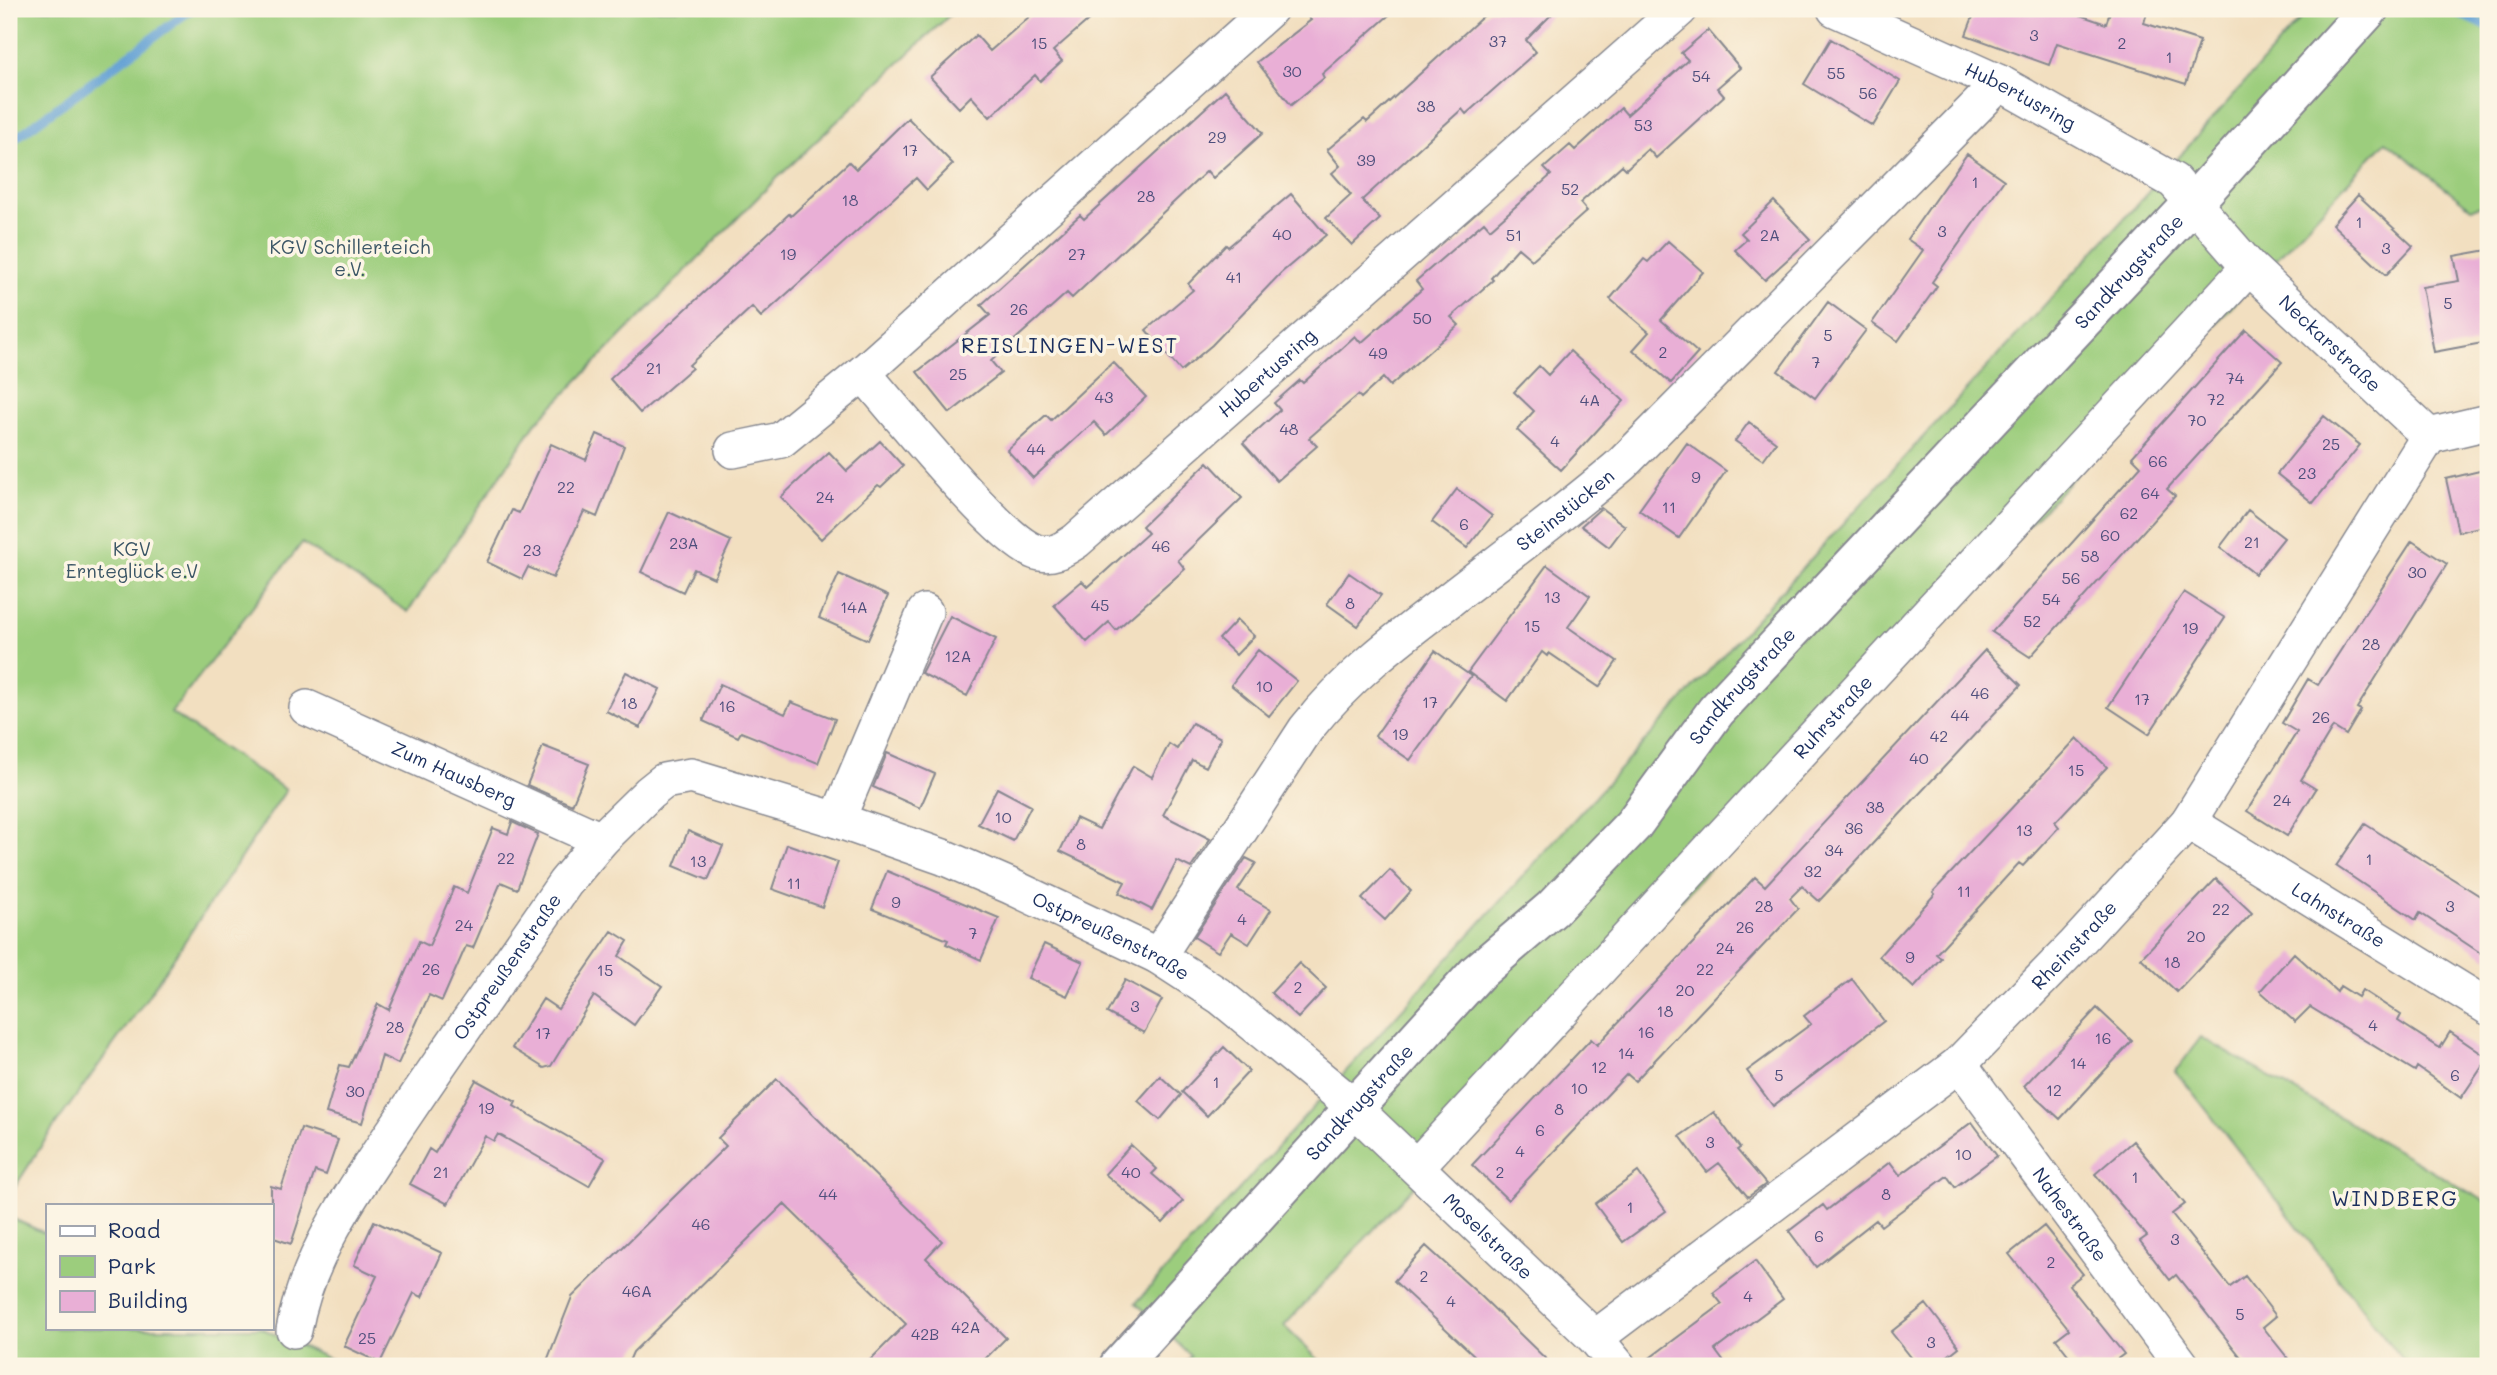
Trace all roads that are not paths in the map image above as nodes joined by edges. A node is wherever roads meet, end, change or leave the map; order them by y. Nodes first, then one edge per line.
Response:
1 (1270, 9) edge
2 (1680, 9) edge
3 (1835, 9) edge
4 (2369, 9) edge
5 (2000, 83) junction
6 (2193, 203) junction
7 (2249, 267) junction
8 (863, 373) junction
9 (2488, 422) edge
10 (2429, 436) junction
11 (733, 450) dead end
12 (925, 612) dead end
13 (307, 708) dead end
14 (837, 820) junction
15 (2188, 822) junction
16 (601, 840) junction
17 (1158, 956) junction
18 (2488, 1007) edge
19 (1959, 1064) junction
20 (1355, 1108) junction
21 (1417, 1166) junction
22 (294, 1330) dead end
23 (1595, 1338) junction
24 (1119, 1366) edge
25 (1618, 1366) edge
26 (2182, 1366) edge

1 - 8 street
2 - 8 street, Hubertusring
3 - 5 street, Hubertusring
4 - 6 street, Sandkrugstraße
5 - 6 street, Hubertusring
5 - 17 street, Steinstücken
6 - 7 street, Neckarstraße
6 - 20 street, Sandkrugstraße
7 - 10 street, Neckarstraße
7 - 21 street, Ruhrstraße
8 - 11 street
9 - 10 street
10 - 15 street, Rheinstraße
12 - 14 street
13 - 16 street, Zum Hausberg
14 - 16 street, Ostpreußenstraße
14 - 17 street, Ostpreußenstraße
15 - 18 street, Lahnstraße
15 - 19 street, Rheinstraße
16 - 22 street, Ostpreußenstraße
17 - 20 street, Ostpreußenstraße
19 - 23 street, Rheinstraße
19 - 26 street, Nahestraße
20 - 21 street, Moselstraße
20 - 24 street, Sandkrugstraße
21 - 23 street, Moselstraße
23 - 25 street, Moselstraße

